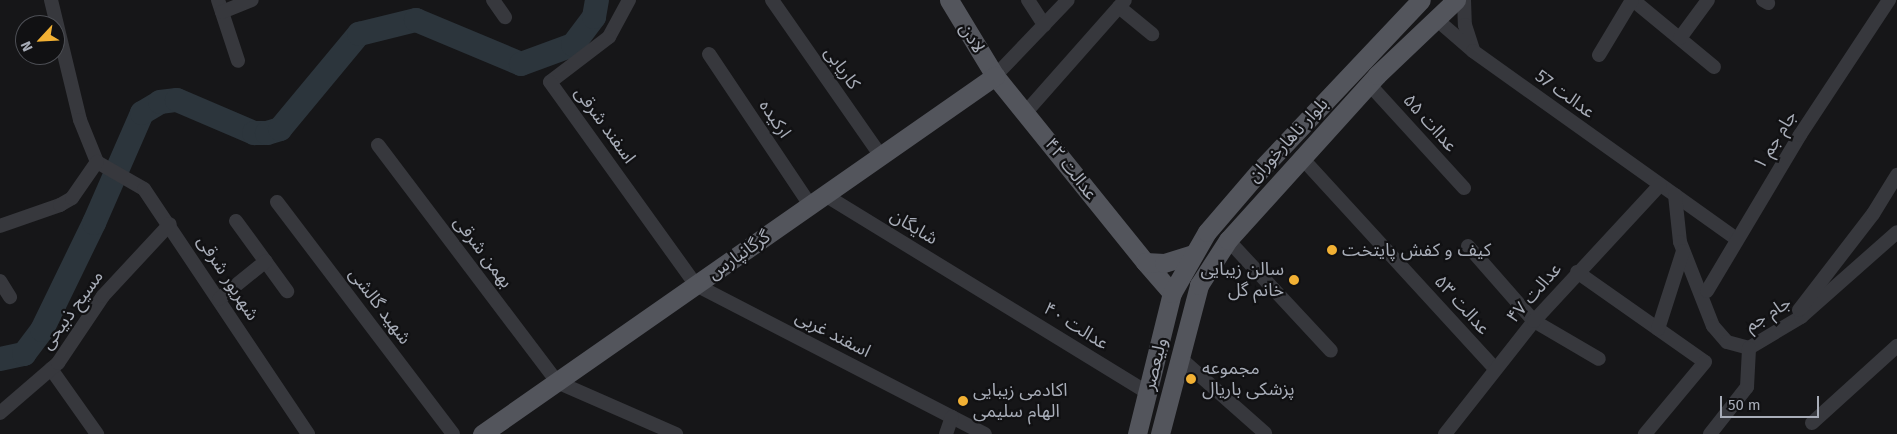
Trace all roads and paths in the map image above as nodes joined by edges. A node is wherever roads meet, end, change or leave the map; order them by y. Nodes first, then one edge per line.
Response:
1 (51, 0) edge
2 (252, 0) edge
3 (493, 0) edge
4 (629, 0) edge
5 (772, 0) edge
6 (949, 0) edge
7 (1028, 0) edge
8 (1068, 0) edge
9 (1456, 0) edge
10 (1464, 0) edge
11 (1633, 0) edge
12 (1708, 0) edge
13 (1889, 0) edge
14 (1419, 1) edge
15 (1122, 4) edge
16 (220, 6) edge
17 (506, 17) dead end
18 (1436, 19) junction
19 (1044, 25) junction
20 (1152, 34) dead end
21 (1680, 38) junction
22 (1473, 51) junction
23 (709, 54) dead end
24 (1599, 55) dead end
25 (238, 62) dead end
26 (1714, 67) dead end
27 (996, 76) junction
28 (1369, 84) junction
29 (1026, 112) junction
30 (378, 145) dead end
31 (880, 156) junction
32 (1301, 156) junction
33 (97, 162) junction
34 (1897, 175) edge
35 (1660, 185) junction
36 (1464, 188) dead end
37 (1675, 195) junction
38 (818, 200) junction
39 (277, 202) dead end
40 (236, 221) dead end
41 (170, 224) junction
42 (0, 226) edge
43 (1897, 232) edge
44 (1736, 239) junction
45 (1228, 240) junction
46 (1468, 246) dead end
47 (1683, 251) junction
48 (1194, 254) junction
49 (266, 261) junction
50 (1144, 262) junction
51 (1577, 272) junction
52 (0, 281) edge
53 (696, 285) junction
54 (1199, 285) joint
55 (288, 291) dead end
56 (984, 291) joint
57 (1706, 291) dead end
58 (1172, 293) junction
59 (10, 297) dead end
60 (219, 299) junction
61 (1534, 321) junction
62 (1788, 324) junction
63 (1658, 329) junction
64 (1897, 346) edge
65 (1749, 348) junction
66 (1331, 351) dead end
67 (1179, 357) junction
68 (1599, 359) dead end
69 (1494, 369) junction
70 (51, 370) junction
71 (557, 382) junction
72 (1148, 393) junction
73 (0, 413) edge
74 (952, 417) junction
75 (1812, 423) dead end
76 (1265, 433) dead end
77 (96, 434) edge
78 (308, 434) edge
79 (453, 434) edge
80 (482, 434) edge
81 (676, 434) edge
82 (946, 434) edge
83 (985, 434) edge
84 (1137, 434) edge
85 (1160, 434) edge
86 (1445, 434) edge
87 (1645, 434) edge
88 (1710, 434) edge

1 - 33 street
2 - 16 street
3 - 17 street
4 - 53 street, اسفند شرقی
5 - 31 street, کاریابی
6 - 27 main road, لادن
7 - 19 street
8 - 19 street
9 - 18 main road, بلوار ناهارخوران
10 - 22 street
11 - 21 street
11 - 24 street
12 - 21 street
13 - 44 street, ۱ جام جم
14 - 18 main road
14 - 48 main road, بلوار ناهارخوران
15 - 20 street
15 - 29 street
16 - 25 street
18 - 22 street, عدالت 57
18 - 28 main road, بلوار ناهارخوران
19 - 27 street
21 - 26 street
22 - 35 street, عدالت 57
23 - 38 street, ارکیده
27 - 29 main road, عدالت ۴۲
27 - 31 main road, گرگانپارس
28 - 32 main road, بلوار ناهارخوران
28 - 36 street, عداات ۵۵
29 - 50 main road, عدالت ۴۲
30 - 71 street, بهمن شرقی
31 - 38 main road, گرگانپارس
32 - 45 main road, بلوار ناهارخوران
32 - 69 street, عدالت ۵۳
33 - 41 street, شهریور شرقی
33 - 42 street
34 - 62 street
35 - 37 street, عدالت 57
35 - 51 street, عدالت ۴۷
37 - 44 street
37 - 47 street, جام جم
38 - 53 main road, گرگانپارس
38 - 56 street, شایگان
39 - 79 street, شهید گالشی
40 - 49 street
41 - 60 street, شهریور شرقی
41 - 70 street, مسیح ذبیحی
43 - 62 street, جام جم
44 - 57 street, ۱ جام جم
45 - 54 main road, بلوار ناهارخوران
45 - 66 street
46 - 61 street
47 - 63 street
47 - 65 street, جام جم
48 - 50 main road
48 - 58 main road, بلوار ناهارخوران
49 - 55 street
49 - 60 street
50 - 58 main road, عدالت ۴۲
51 - 61 street, عدالت ۴۷
51 - 63 street
52 - 59 street
53 - 71 main road, گرگانپارس
53 - 74 street, اسفند غربی
54 - 67 main road, ولیعصر
56 - 72 street, عدالت ۴۰
58 - 72 main road, ولیعصر
60 - 78 street, شهریور شرقی
61 - 68 street
61 - 69 street, عدالت ۴۷
62 - 65 street, جام جم
63 - 87 street
64 - 75 street
65 - 88 street
67 - 76 street
67 - 85 main road, ولیعصر
69 - 86 street, عدالت ۴۷
70 - 73 street, مسیح ذبیحی
70 - 77 street
71 - 80 main road, گرگانپارس
71 - 81 street
72 - 84 main road, ولیعصر
74 - 82 street
74 - 83 street, اسفند غربی

